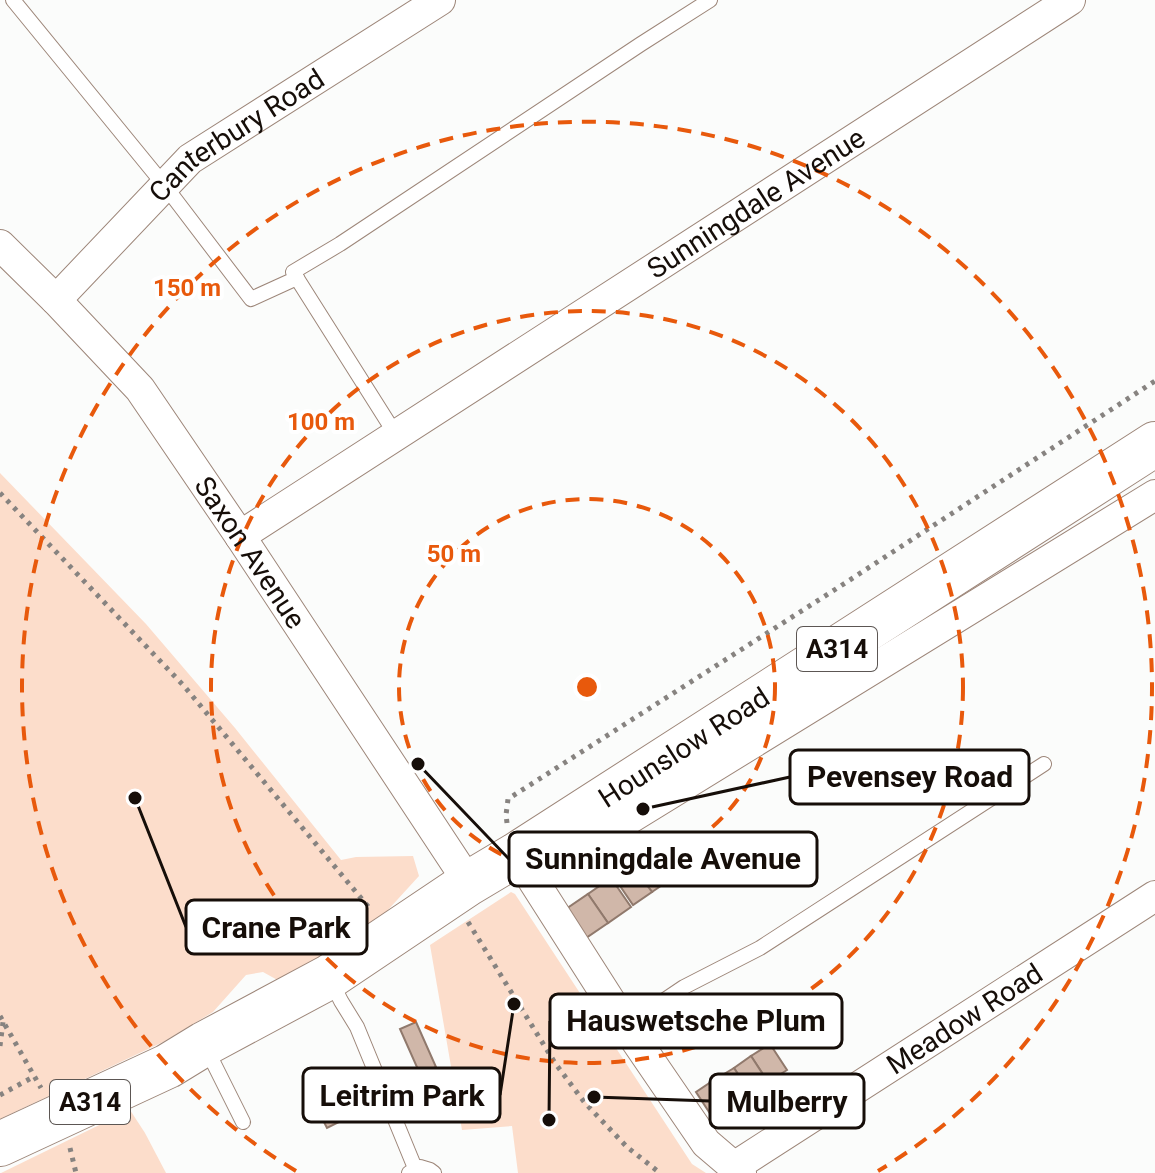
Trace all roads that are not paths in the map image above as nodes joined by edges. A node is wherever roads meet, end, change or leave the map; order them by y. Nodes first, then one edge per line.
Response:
1 (13, 0) edge
2 (440, 0) edge
3 (710, 0) edge
4 (1070, 0) edge
5 (165, 186) junction
6 (0, 245) edge
7 (297, 278) junction
8 (56, 300) junction
9 (396, 435) junction
10 (1155, 444) edge
11 (1155, 495) edge
12 (240, 536) junction
13 (1044, 764) dead end
14 (525, 867) junction
15 (1155, 896) edge
16 (457, 898) junction
17 (329, 977) junction
18 (626, 1026) junction
19 (186, 1055) junction
20 (243, 1122) dead end
21 (0, 1144) edge
22 (738, 1170) edge
23 (412, 1171) edge
24 (434, 1173) edge

1 - 5 lane
2 - 5 street, Canterbury Road
3 - 7 lane
4 - 9 street, Sunningdale Avenue
5 - 7 lane
5 - 8 street, Canterbury Road
6 - 8 street, Saxon Avenue
7 - 9 lane
8 - 12 street, Saxon Avenue
9 - 12 street, Sunningdale Avenue
10 - 14 main road, Hounslow Road / A314
11 - 14 street
12 - 16 street, Saxon Avenue
13 - 18 lane
14 - 16 main road, Hounslow Road / A314
14 - 18 street
15 - 22 street, Meadow Road
16 - 17 main road, Hounslow Road / A314
17 - 19 main road, Hounslow Road / A314
17 - 23 lane
18 - 22 street
19 - 20 lane
19 - 21 main road, A314
23 - 24 lane

